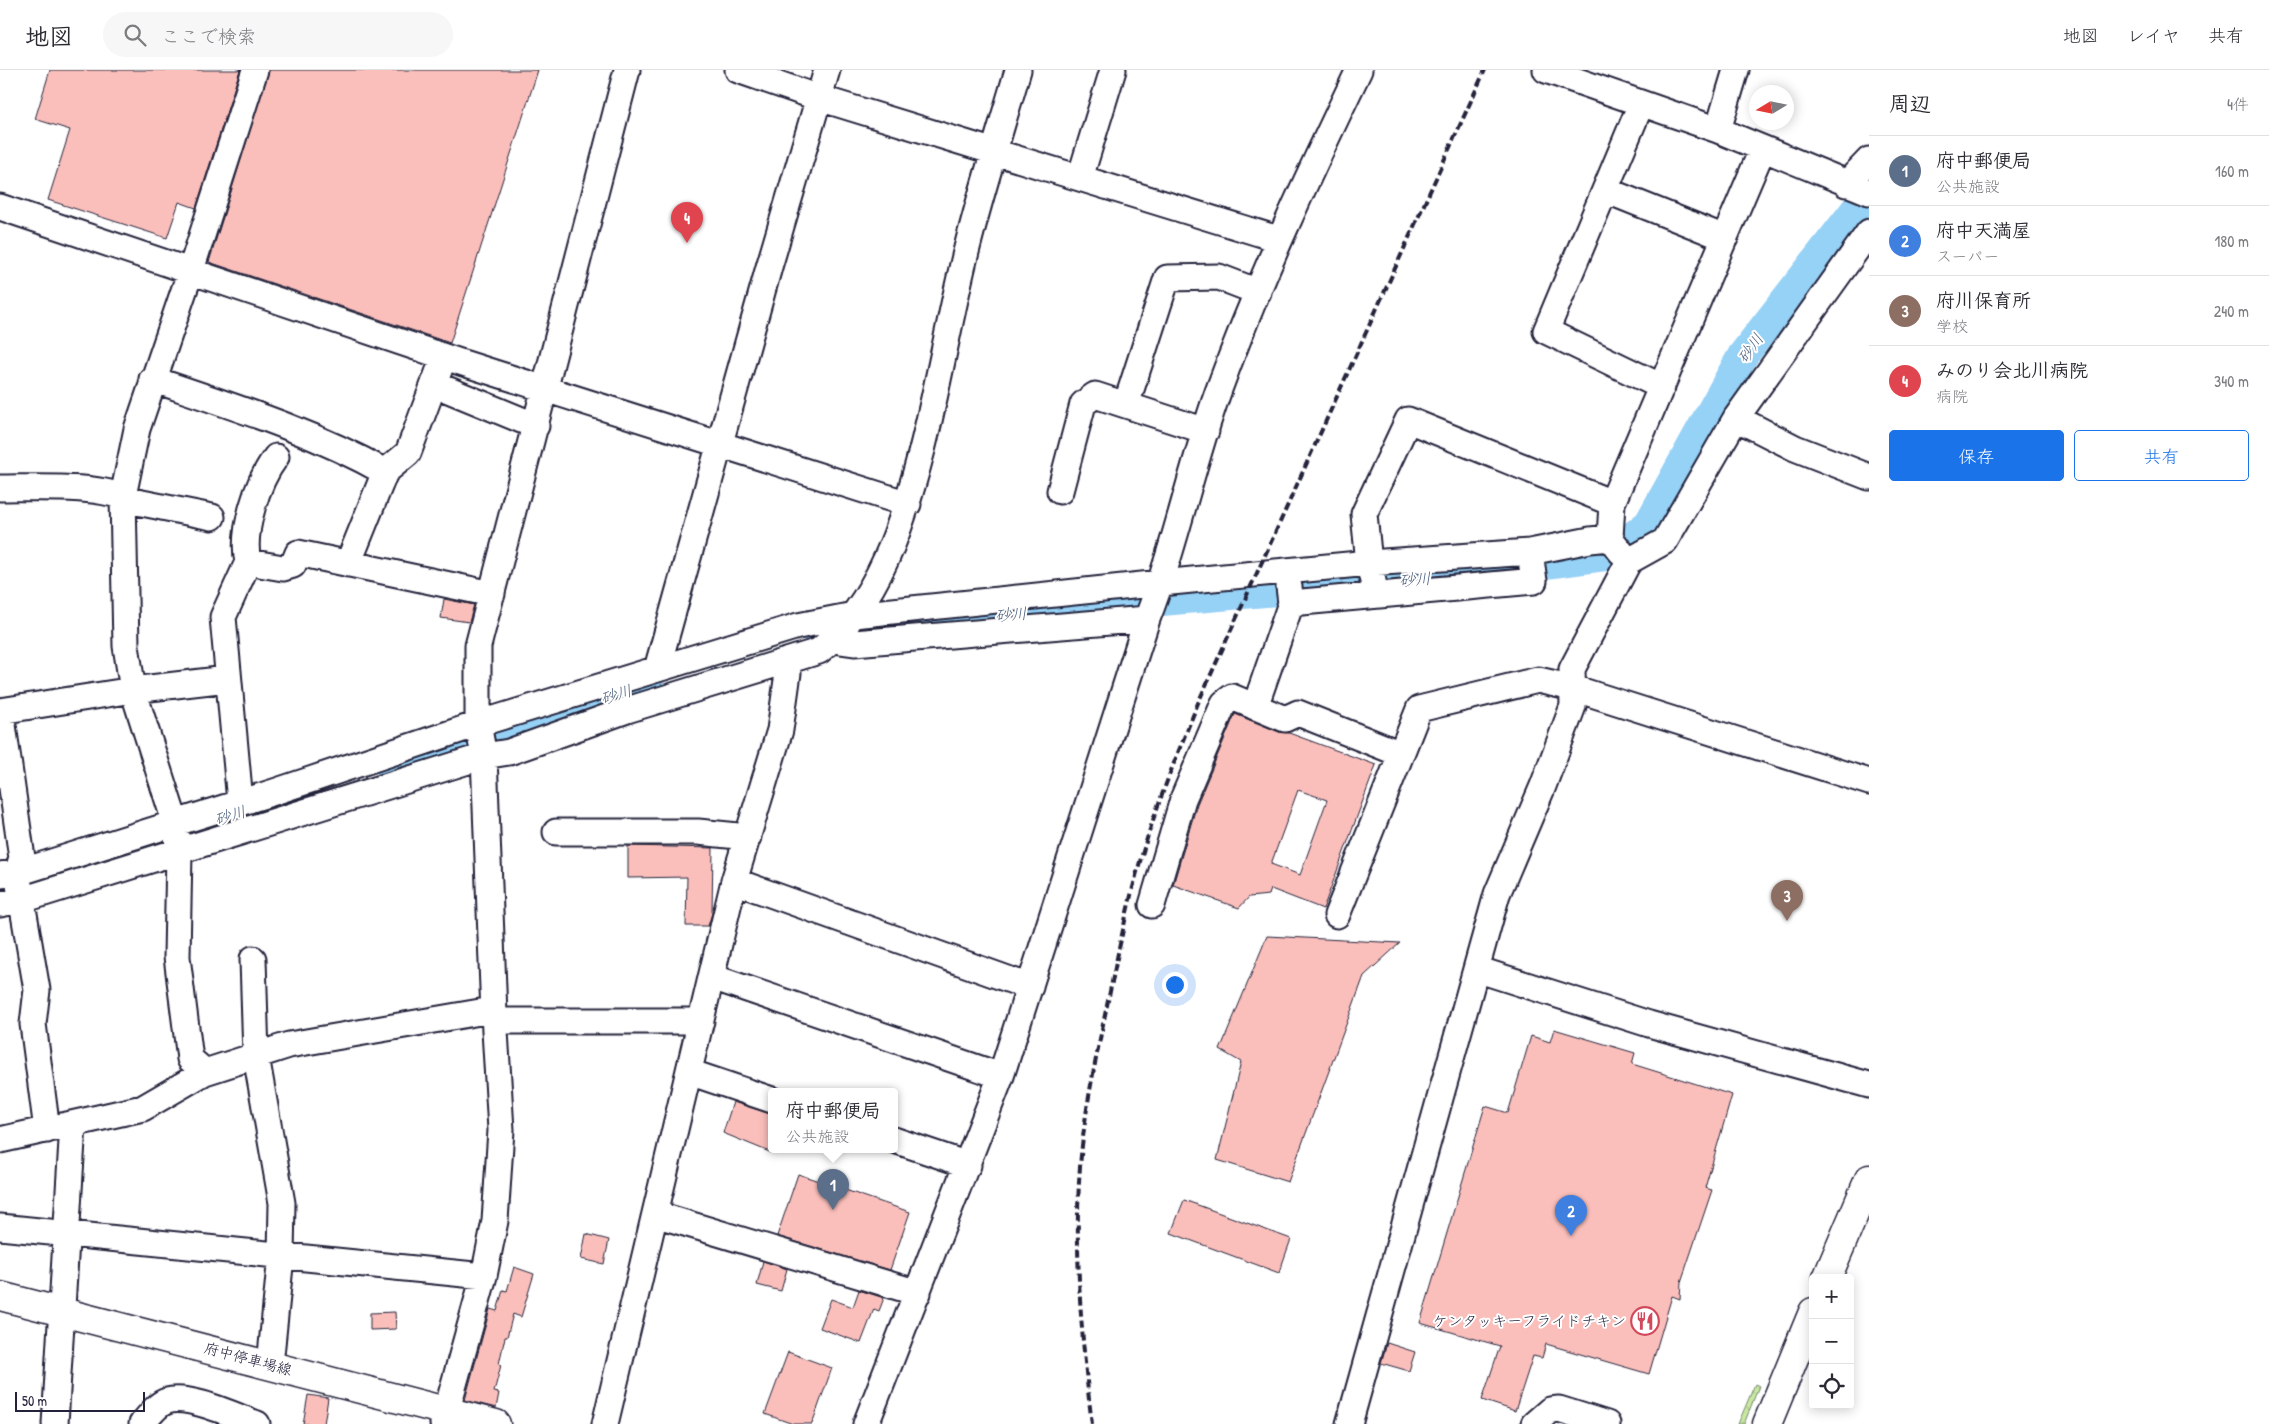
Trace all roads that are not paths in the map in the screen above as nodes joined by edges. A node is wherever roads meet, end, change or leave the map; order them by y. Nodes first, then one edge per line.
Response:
1 (255, 70) edge
2 (628, 70) edge
3 (738, 70) edge
4 (827, 70) edge
5 (1018, 70) edge
6 (1113, 70) edge
7 (1359, 70) edge
8 (1546, 70) edge
9 (1736, 70) edge
10 (819, 98) junction
11 (1641, 104) junction
12 (1718, 130) junction
13 (1762, 150) junction
14 (994, 152) junction
15 (1869, 160) edge
16 (1080, 178) junction
17 (1858, 188) edge
18 (1605, 190) junction
19 (0, 208) edge
20 (1869, 232) edge
21 (1725, 238) junction
22 (1278, 240) junction
23 (191, 270) junction
24 (1258, 292) junction
25 (444, 357) junction
26 (152, 379) junction
27 (434, 384) junction
28 (1662, 387) junction
29 (546, 388) junction
30 (1126, 405) junction
31 (1736, 418) junction
32 (536, 426) junction
33 (1206, 431) junction
34 (720, 445) junction
35 (276, 457) dead end
36 (385, 472) junction
37 (1869, 478) edge
38 (0, 488) edge
39 (1060, 491) dead end
40 (123, 496) junction
41 (1612, 503) junction
42 (908, 504) junction
43 (212, 517) dead end
44 (1610, 538) junction
45 (1530, 552) junction
46 (248, 562) junction
47 (1629, 562) junction
48 (348, 564) junction
49 (1369, 564) junction
50 (1287, 572) junction
51 (1161, 583) junction
52 (492, 594) junction
53 (1376, 595) junction
54 (1292, 603) junction
55 (854, 615) junction
56 (1147, 619) junction
57 (833, 640) junction
58 (784, 662) junction
59 (657, 669) junction
60 (227, 679) junction
61 (1573, 688) junction
62 (134, 690) junction
63 (1255, 707) junction
64 (0, 711) edge
65 (478, 724) junction
66 (1401, 754) junction
67 (484, 756) junction
68 (1869, 782) edge
69 (240, 802) junction
70 (175, 822) junction
71 (556, 832) dead end
72 (748, 837) junction
73 (179, 852) junction
74 (8, 874) edge
75 (734, 881) junction
76 (11, 902) edge
77 (1152, 905) dead end
78 (1337, 915) dead end
79 (253, 959) dead end
80 (1476, 969) junction
81 (712, 977) junction
82 (1030, 987) junction
83 (494, 1014) junction
84 (701, 1021) junction
85 (256, 1056) junction
86 (205, 1072) junction
87 (689, 1072) junction
88 (1002, 1076) junction
89 (1869, 1085) edge
90 (768, 1099) edge
91 (73, 1124) junction
92 (47, 1130) junction
93 (0, 1140) edge
94 (898, 1141) edge
95 (968, 1165) junction
96 (1869, 1179) edge
97 (655, 1214) junction
98 (0, 1227) edge
99 (65, 1234) junction
100 (281, 1256) junction
101 (1829, 1274) edge
102 (484, 1276) junction
103 (918, 1293) junction
104 (0, 1296) edge
105 (63, 1311) junction
106 (1810, 1319) edge
107 (270, 1365) junction
108 (445, 1417) edge
109 (55, 1424) edge
110 (142, 1424) edge
111 (256, 1424) edge
112 (496, 1424) edge
113 (605, 1424) edge
114 (866, 1424) edge
115 (1349, 1424) edge
116 (1534, 1424) edge
117 (1607, 1424) edge
118 (1767, 1424) edge

1 - 23 street
2 - 29 street
3 - 10 street
4 - 10 street
5 - 14 street
6 - 16 street
7 - 22 street
8 - 11 street
9 - 12 street
10 - 14 street
10 - 34 street
11 - 12 street
11 - 18 street
12 - 13 street
13 - 17 street
13 - 21 street
14 - 16 street
14 - 42 street
15 - 17 street
16 - 22 street
18 - 21 street
18 - 28 street
19 - 23 street
20 - 31 street
21 - 28 street
22 - 24 street
23 - 25 street
23 - 26 street
24 - 30 street
24 - 33 street
25 - 27 street
25 - 29 street
26 - 36 street
26 - 40 street
27 - 32 street
27 - 36 street
28 - 41 street
29 - 32 street
29 - 34 street
30 - 33 street
30 - 39 street
31 - 37 street
31 - 47 street
32 - 52 street
33 - 51 street
34 - 42 street
34 - 59 street
35 - 46 street
36 - 48 street
38 - 40 street
40 - 43 street
40 - 62 street
41 - 44 street
41 - 49 street
42 - 55 street
44 - 45 street
44 - 47 street
45 - 49 street
45 - 53 street
46 - 48 street
46 - 60 street
47 - 61 street
48 - 52 street
49 - 50 street
49 - 53 street
50 - 51 street
50 - 54 street
51 - 55 street
51 - 56 street
52 - 65 street
53 - 54 street
54 - 63 street
55 - 57 street
55 - 59 street
56 - 57 street
56 - 82 street
57 - 58 street
58 - 67 street
58 - 72 street
59 - 65 street
60 - 62 street
60 - 69 street
61 - 66 street
61 - 68 street
61 - 80 street
62 - 64 street
62 - 70 street
63 - 66 street
63 - 77 street
64 - 74 street
65 - 67 street
65 - 69 street
66 - 78 street
67 - 73 street
67 - 83 street
69 - 70 street
70 - 73 street
70 - 74 street
71 - 72 street
72 - 75 street
73 - 76 street
73 - 86 street
74 - 76 street
75 - 81 street
75 - 82 street
76 - 92 street
79 - 85 street
80 - 89 street
80 - 115 street
81 - 84 street
81 - 88 street
82 - 88 street
83 - 84 street
83 - 85 street
83 - 102 street
84 - 87 street
85 - 86 street
85 - 100 street
86 - 91 street
87 - 90 street
87 - 97 street
88 - 95 street
91 - 92 street
91 - 99 street
92 - 93 street
94 - 95 street
95 - 103 street
96 - 101 main road
97 - 103 street
97 - 113 street
98 - 99 street
99 - 100 street
99 - 105 street
100 - 102 street
100 - 107 street
102 - 108 street
103 - 114 street
104 - 105 main road, 府中停車場線
105 - 107 main road, 府中停車場線
105 - 109 street
106 - 118 main road
107 - 108 main road, 府中停車場線
108 - 112 main road, 府中停車場線
110 - 111 street
116 - 117 street

